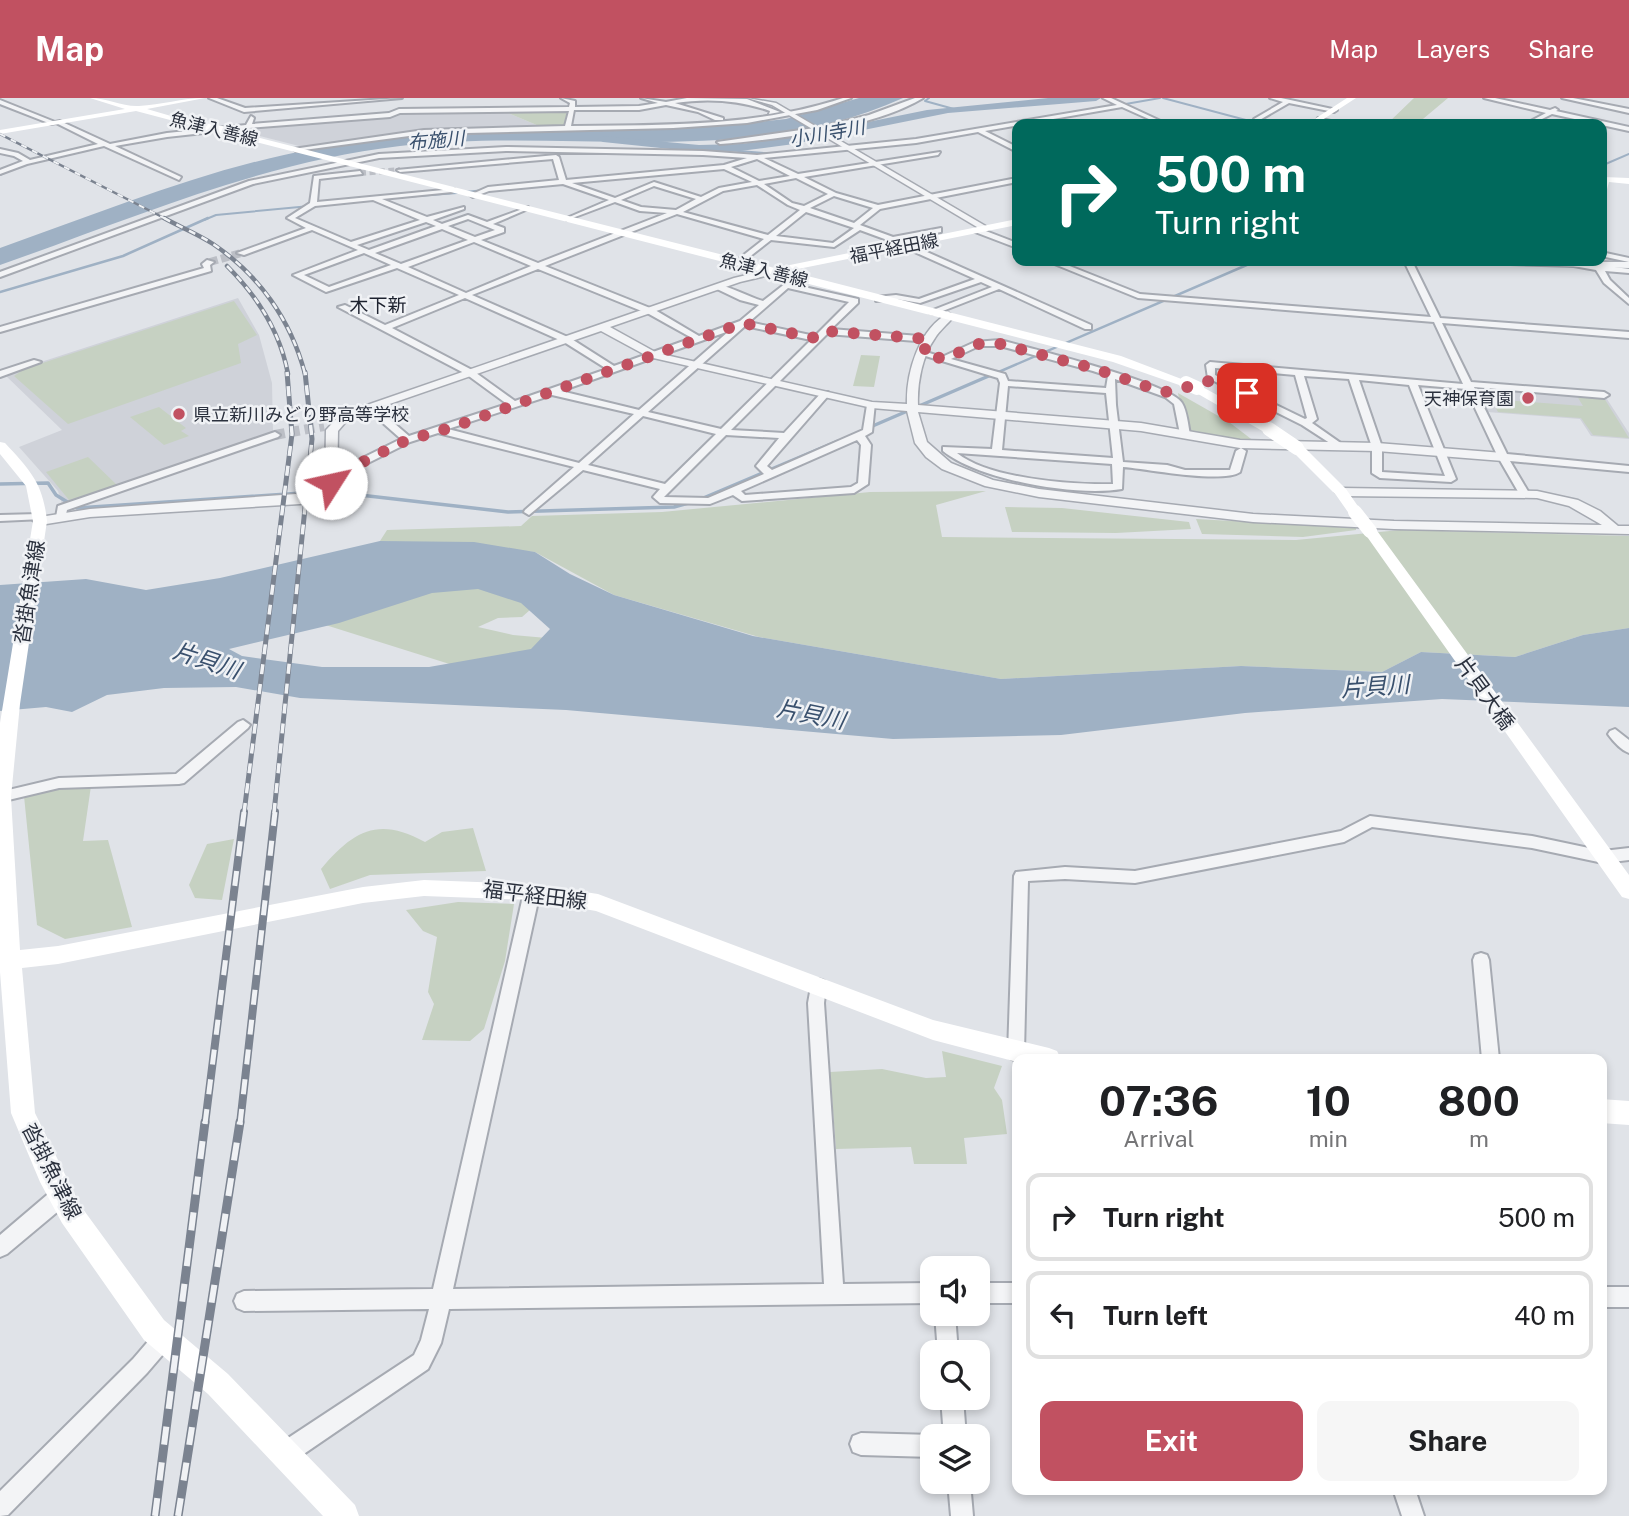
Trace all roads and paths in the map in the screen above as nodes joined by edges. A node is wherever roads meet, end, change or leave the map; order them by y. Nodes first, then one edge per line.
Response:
1 (94, 98) edge
2 (201, 98) edge
3 (212, 98) edge
4 (399, 98) edge
5 (564, 98) edge
6 (644, 98) edge
7 (696, 98) edge
8 (750, 98) edge
9 (848, 98) edge
10 (911, 98) edge
11 (920, 98) edge
12 (1116, 98) edge
13 (1273, 98) edge
14 (1352, 98) edge
15 (1487, 98) edge
16 (1565, 98) edge
17 (1106, 99) edge
18 (1576, 99) edge
19 (351, 100) edge
20 (622, 100) dead end
21 (365, 101) junction
22 (1287, 101) junction
23 (0, 102) edge
24 (1550, 103) dead end
25 (668, 104) junction
26 (1121, 106) junction
27 (1562, 106) junction
28 (572, 108) junction
29 (136, 109) junction
30 (253, 109) junction
31 (1334, 110) junction
32 (376, 111) dead end
33 (883, 111) dead end
34 (1629, 111) edge
35 (1551, 112) junction
36 (792, 115) junction
37 (721, 119) junction
38 (1043, 119) edge
39 (1152, 119) edge
40 (1258, 119) edge
41 (1319, 119) edge
42 (1538, 119) edge
43 (1583, 119) edge
44 (55, 123) junction
45 (966, 124) dead end
46 (1012, 124) edge
47 (1607, 124) edge
48 (249, 126) junction
49 (568, 127) junction
50 (1629, 129) edge
51 (817, 130) junction
52 (978, 130) junction
53 (0, 132) edge
54 (720, 142) dead end
55 (106, 145) junction
56 (1012, 147) edge
57 (848, 148) junction
58 (297, 150) junction
59 (0, 151) edge
60 (938, 152) dead end
61 (757, 158) junction
62 (343, 162) junction
63 (23, 163) junction
64 (874, 164) junction
65 (725, 167) junction
66 (400, 170) tunnel mouth
67 (0, 172) edge
68 (360, 173) tunnel mouth
69 (1607, 176) edge
70 (316, 177) junction
71 (799, 177) junction
72 (179, 178) dead end
73 (282, 180) dead end
74 (1629, 181) edge
75 (563, 182) junction
76 (1012, 184) edge
77 (758, 185) junction
78 (1012, 185) edge
79 (1008, 187) dead end
80 (452, 190) junction
81 (834, 194) junction
82 (474, 195) junction
83 (931, 197) junction
84 (376, 198) junction
85 (702, 199) junction
86 (616, 201) junction
87 (313, 204) junction
88 (878, 207) junction
89 (462, 208) dead end
90 (526, 208) junction
91 (805, 209) junction
92 (677, 212) junction
93 (569, 219) junction
94 (423, 220) junction
95 (1012, 223) edge
96 (487, 224) junction
97 (440, 227) junction
98 (857, 227) junction
99 (312, 228) junction
100 (981, 229) junction
101 (938, 230) dead end
102 (624, 233) junction
103 (770, 238) junction
104 (893, 239) junction
105 (474, 240) junction
106 (1012, 244) edge
107 (350, 245) junction
108 (907, 246) junction
109 (366, 252) junction
110 (241, 253) tunnel mouth
111 (1607, 256) edge
112 (210, 262) tunnel mouth
113 (1607, 262) edge
114 (1629, 262) edge
115 (739, 263) junction
116 (538, 266) junction
117 (1063, 266) edge
118 (1410, 266) edge
119 (1588, 266) edge
120 (398, 267) junction
121 (1600, 268) junction
122 (1629, 271) edge
123 (771, 272) junction
124 (0, 275) edge
125 (981, 279) junction
126 (720, 287) junction
127 (998, 287) junction
128 (466, 296) junction
129 (879, 299) junction
130 (1629, 303) edge
131 (765, 304) junction
132 (342, 307) dead end
133 (652, 312) junction
134 (932, 312) junction
135 (949, 316) junction
136 (1435, 320) junction
137 (743, 323) junction
138 (1088, 327) dead end
139 (385, 328) junction
140 (604, 328) junction
141 (0, 330) edge
142 (824, 331) junction
143 (1629, 335) edge
144 (815, 338) junction
145 (699, 339) junction
146 (929, 339) junction
147 (567, 340) junction
148 (923, 354) junction
149 (653, 355) junction
150 (944, 359) junction
151 (37, 362) dead end
152 (694, 366) junction
153 (613, 369) junction
154 (469, 372) junction
155 (1299, 373) junction
156 (0, 374) edge
157 (1116, 375) junction
158 (1353, 377) junction
159 (1217, 379) junction
160 (771, 382) junction
161 (1412, 382) junction
162 (1004, 383) junction
163 (1468, 385) junction
164 (1157, 390) junction
165 (1110, 391) junction
166 (552, 392) junction
167 (825, 394) junction
168 (1604, 395) dead end
169 (514, 405) junction
170 (872, 405) junction
171 (370, 407) junction
172 (911, 409) junction
173 (641, 413) junction
174 (1000, 416) junction
175 (1305, 423) junction
176 (1115, 425) junction
177 (438, 430) junction
178 (722, 432) junction
179 (1185, 434) junction
180 (275, 435) tunnel mouth
181 (859, 435) junction
182 (786, 436) junction
183 (407, 440) junction
184 (0, 446) edge
185 (1339, 446) junction
186 (1377, 447) junction
187 (1241, 451) dead end
188 (997, 452) junction
189 (1440, 452) junction
190 (1503, 457) junction
191 (1117, 463) junction
192 (580, 466) junction
193 (1629, 469) edge
194 (770, 474) junction
195 (330, 478) junction
196 (667, 488) junction
197 (734, 490) junction
198 (1341, 492) junction
199 (1524, 493) junction
200 (529, 512) dead end
201 (61, 517) junction
202 (0, 518) edge
203 (40, 519) junction
204 (1622, 530) edge
205 (1374, 537) joint
206 (243, 725) dead end
207 (1629, 732) edge
208 (1629, 748) edge
209 (1, 797) edge
210 (1598, 850) junction
211 (1629, 854) edge
212 (1629, 891) edge
213 (532, 892) junction
214 (1481, 960) dead end
215 (5, 961) edge
216 (818, 986) junction
217 (1016, 1052) junction
218 (1025, 1054) edge
219 (1490, 1054) edge
220 (1607, 1111) edge
221 (1629, 1113) edge
222 (61, 1196) junction
223 (0, 1247) edge
224 (920, 1293) edge
225 (990, 1293) edge
226 (1012, 1293) edge
227 (834, 1294) junction
228 (1607, 1297) edge
229 (1629, 1297) edge
230 (441, 1298) junction
231 (244, 1301) dead end
232 (164, 1338) junction
233 (861, 1444) dead end
234 (920, 1446) edge
235 (284, 1454) junction
236 (960, 1494) edge
237 (1406, 1495) edge
238 (0, 1507) edge
239 (344, 1516) edge
240 (962, 1516) edge
241 (1413, 1516) edge

1 - 29 main road, 魚津入善線
2 - 29 main road
3 - 30 street
4 - 21 street
5 - 28 street
6 - 25 street
7 - 25 street
7 - 37 street
8 - 36 street
9 - 36 street
10 - 33 street
11 - 51 street
12 - 17 street
13 - 22 street
14 - 31 main road
15 - 35 street
16 - 18 street
17 - 26 street
18 - 27 street
18 - 34 street
19 - 21 street
19 - 30 street
20 - 28 street
21 - 32 street
22 - 31 street
22 - 40 street
23 - 44 street
24 - 27 street
25 - 28 street
25 - 37 street
26 - 38 street
26 - 39 street
27 - 35 street
28 - 48 street
28 - 49 street
29 - 44 main road
29 - 58 main road, 魚津入善線, bridge
30 - 48 street
31 - 41 main road
35 - 42 street
35 - 43 street
36 - 49 street
36 - 51 street
37 - 49 street
44 - 53 main road
44 - 55 street
45 - 52 street
46 - 52 street
47 - 50 street
48 - 55 street
49 - 58 street
51 - 54 street
51 - 57 street
52 - 56 street
52 - 57 street
55 - 63 street
55 - 72 street
57 - 61 street
57 - 64 street
58 - 62 main road, 魚津入善線
59 - 63 street
60 - 64 street
61 - 62 street
61 - 65 street
61 - 71 street
62 - 80 main road, 魚津入善線
62 - 124 street
63 - 67 street
64 - 71 street
64 - 83 street
65 - 75 street
65 - 77 street
66 - 75 street
68 - 70 street
69 - 74 main road
70 - 73 street
70 - 87 street
71 - 77 street
71 - 81 street
75 - 82 street
75 - 86 street
76 - 83 street
77 - 85 street
77 - 91 street
78 - 79 street
80 - 82 main road, 魚津入善線
80 - 84 street
81 - 88 street
81 - 91 street
82 - 90 main road, 魚津入善線
83 - 88 street
83 - 100 street
84 - 87 street
84 - 94 street
85 - 86 street
85 - 92 street
86 - 92 street
86 - 93 street
87 - 99 street
88 - 98 street
89 - 94 street
90 - 93 main road, 魚津入善線
90 - 96 street
91 - 98 street
91 - 103 street
92 - 102 street
92 - 103 street
93 - 102 main road, 魚津入善線
94 - 97 street
94 - 107 street
95 - 100 main road, 福平経田線
96 - 97 street
96 - 105 street
97 - 105 street
97 - 109 street
98 - 103 street
98 - 104 street
99 - 107 street
99 - 110 street
100 - 106 street
100 - 108 main road, 福平経田線
101 - 104 street
102 - 115 main road, 魚津入善線
102 - 116 street
103 - 115 street
104 - 108 street
105 - 116 street
105 - 120 street
107 - 109 street
108 - 123 main road, 福平経田線
108 - 125 street
109 - 120 street
109 - 120 street
111 - 114 street
112 - 141 street
113 - 114 street
115 - 123 main road, 魚津入善線
116 - 128 street
116 - 133 street
117 - 136 street
118 - 136 street
119 - 121 street
120 - 128 street
121 - 122 street
121 - 130 street
123 - 126 street
123 - 129 main road, 魚津入善線
125 - 127 street
125 - 129 street
126 - 131 street
126 - 133 street
127 - 134 street
127 - 138 street
128 - 139 street
128 - 147 street
129 - 134 main road, 魚津入善線
131 - 137 street
131 - 142 street
132 - 139 street
133 - 140 street
133 - 145 street
134 - 135 main road, 魚津入善線
135 - 146 street
135 - 198 main road, 魚津入善線, bridge
136 - 143 street
136 - 163 street
137 - 144 street
137 - 145 street
137 - 152 street
139 - 154 street
140 - 147 street
140 - 149 street
142 - 144 street
142 - 146 street
144 - 160 street
145 - 149 street
146 - 148 street
147 - 153 street
147 - 154 street
148 - 150 street
148 - 172 street
149 - 152 street
149 - 153 street
150 - 157 street
150 - 162 street
151 - 156 street
152 - 160 street
152 - 173 street
153 - 166 street
154 - 169 street
154 - 171 street
155 - 158 street
155 - 159 street
155 - 175 street
157 - 164 street
157 - 165 street
158 - 161 street
158 - 186 street
159 - 164 street
159 - 175 street
160 - 167 street
160 - 178 street
161 - 163 street
161 - 189 street
162 - 165 street
162 - 174 street
163 - 168 street
163 - 190 street
164 - 179 street
165 - 176 street
166 - 169 street
166 - 173 street
167 - 170 street
167 - 182 street
169 - 177 street
170 - 172 street
170 - 181 street
171 - 183 street
171 - 195 street
172 - 174 street
172 - 204 street
173 - 178 street
173 - 192 street
174 - 176 street
174 - 188 street
175 - 185 street
176 - 179 street
176 - 191 street
177 - 183 street
177 - 192 street
178 - 182 street
178 - 196 street
179 - 185 street
180 - 201 street
181 - 194 street
181 - 197 street
182 - 194 street
183 - 195 street
184 - 203 main road, 沓掛魚津線
185 - 186 street
186 - 189 street
186 - 189 street
187 - 191 street
188 - 191 street
188 - 191 street
189 - 190 street
190 - 193 street
190 - 199 street
192 - 196 street
192 - 200 street
194 - 197 street
195 - 201 street
196 - 197 street
198 - 199 street
198 - 205 main road, 魚津入善線, bridge
199 - 204 street
201 - 203 street
202 - 203 street
203 - 209 main road, 沓掛魚津線
205 - 210 main road, 片貝大橋
206 - 209 street
207 - 208 street
209 - 215 main road, 沓掛魚津線
210 - 211 street
210 - 212 main road
210 - 217 street
213 - 215 main road, 福平経田線
213 - 216 main road, 福平経田線
213 - 230 street
214 - 219 street
215 - 222 main road, 沓掛魚津線
216 - 217 main road, 福平経田線
216 - 227 street
217 - 218 main road, 福平経田線
220 - 221 main road
222 - 223 street
222 - 232 main road, 沓掛魚津線
224 - 227 street
225 - 226 street
227 - 230 street
228 - 229 street
230 - 231 street
230 - 235 street
232 - 235 main road, 沓掛魚津線
232 - 238 street
233 - 234 street
235 - 239 main road, 沓掛魚津線
236 - 240 street
237 - 241 street

